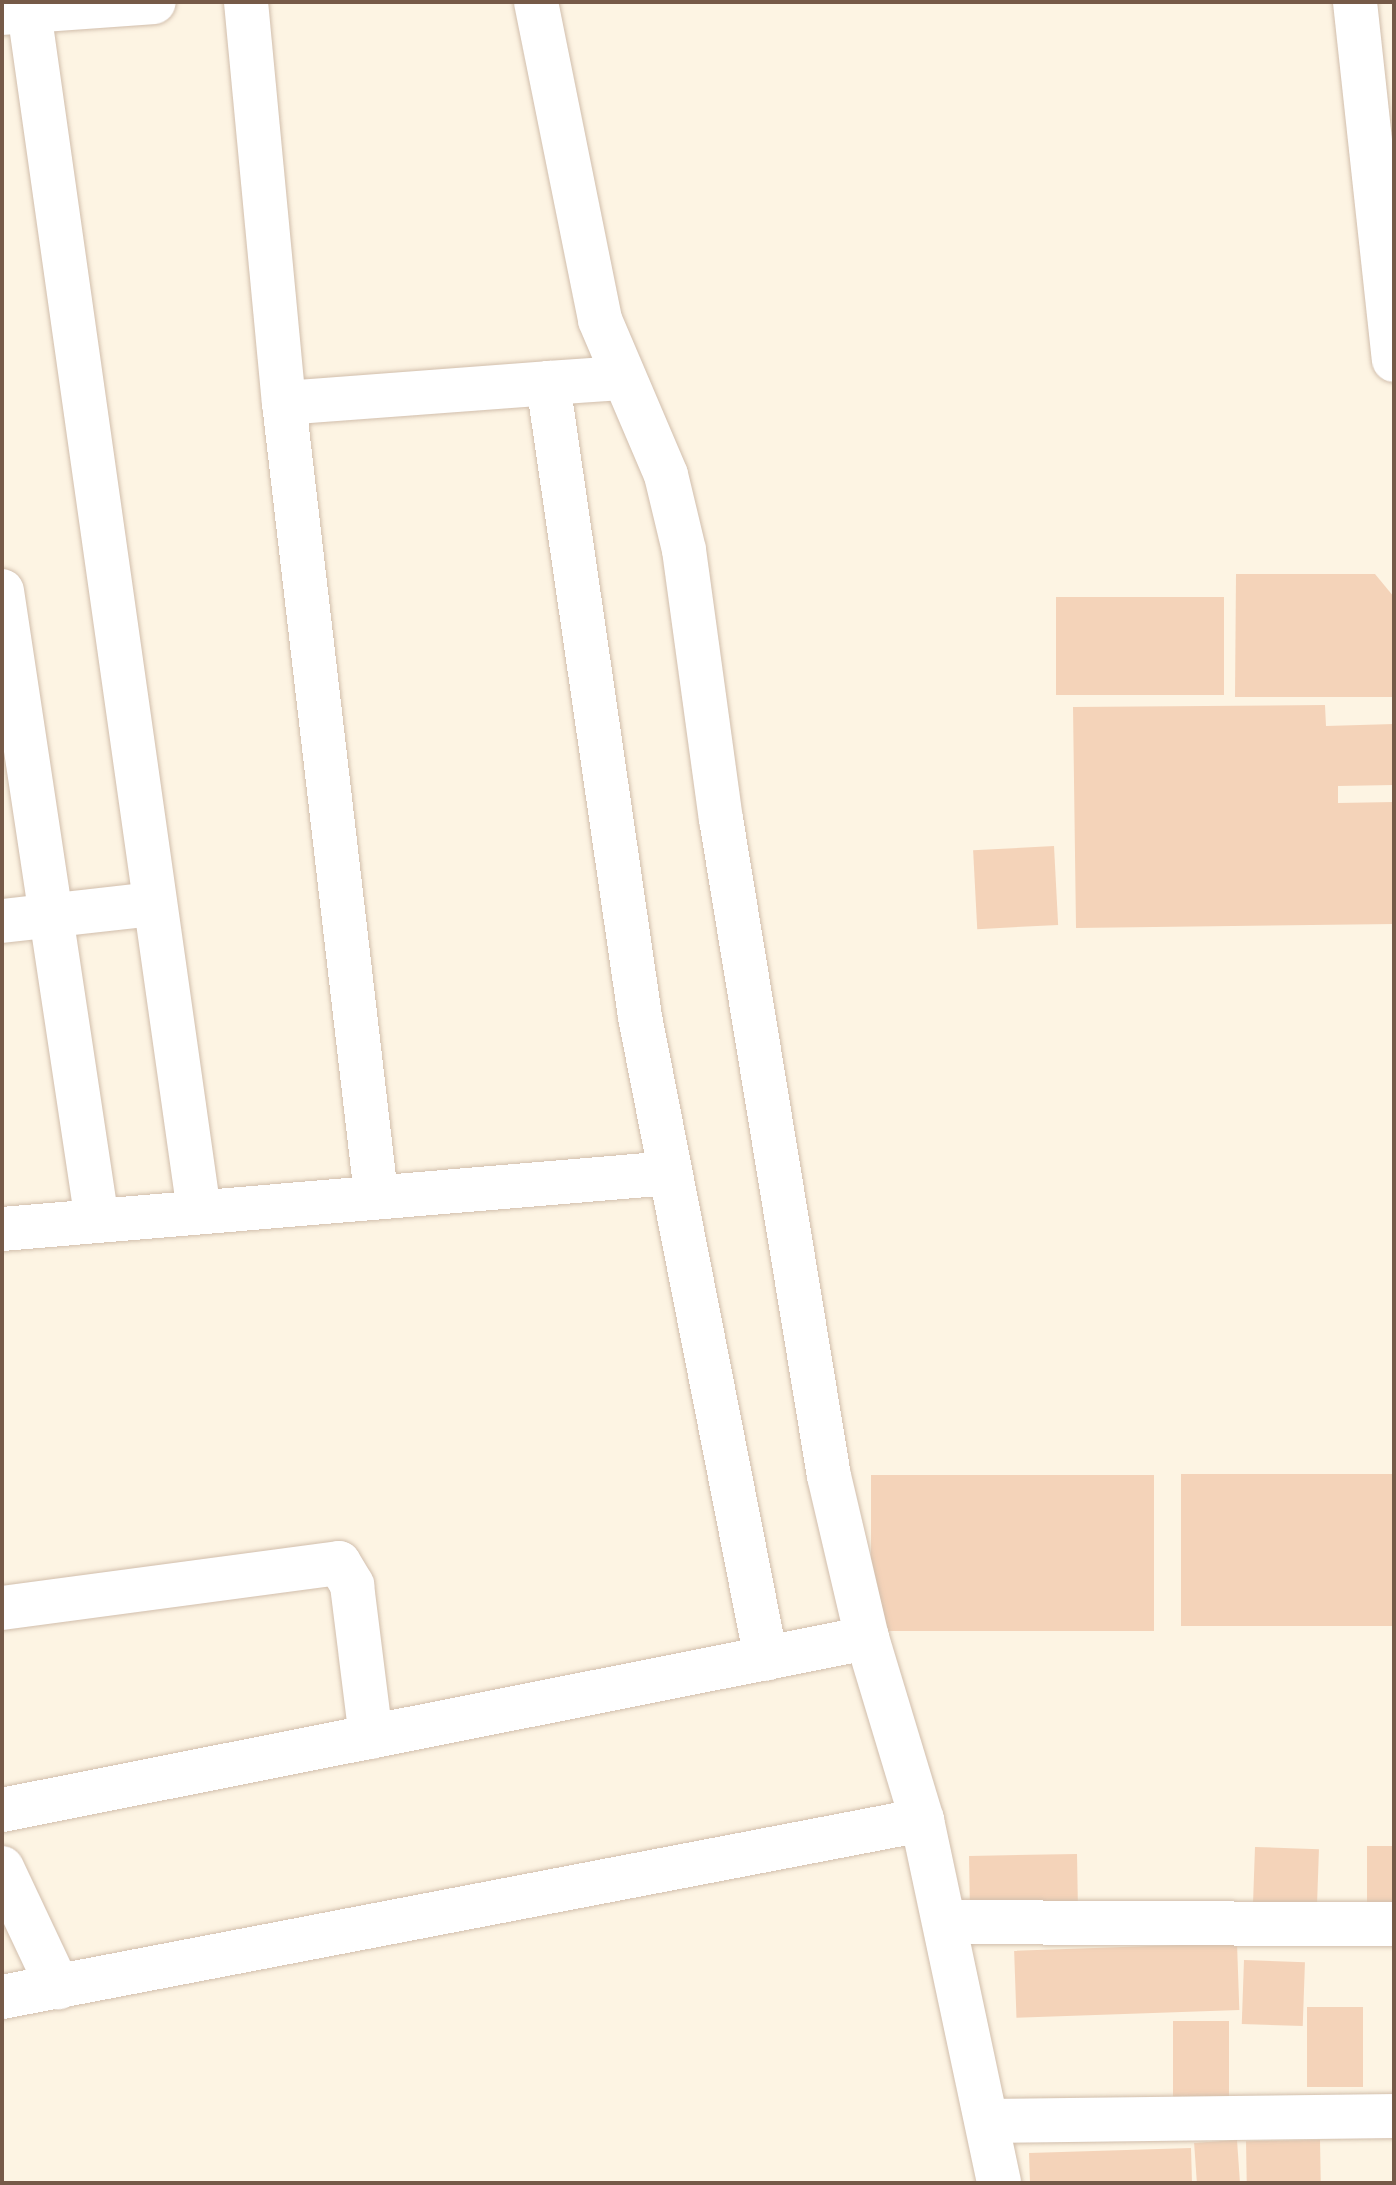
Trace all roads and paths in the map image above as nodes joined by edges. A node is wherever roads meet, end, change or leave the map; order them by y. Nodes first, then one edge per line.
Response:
1 (154, 2) edge
2 (246, 2) edge
3 (536, 2) edge
4 (1355, 2) edge
5 (15, 12) edge
6 (1394, 360) edge
7 (621, 378) junction
8 (548, 383) junction
9 (284, 403) junction
10 (2, 591) edge
11 (154, 904) junction
12 (50, 915) junction
13 (2, 921) edge
14 (670, 1173) junction
15 (376, 1195) junction
16 (199, 1212) junction
17 (97, 1221) junction
18 (2, 1229) edge
19 (2, 1608) edge
20 (867, 1638) junction
21 (766, 1659) junction
22 (371, 1737) junction
23 (2, 1810) edge
24 (922, 1820) junction
25 (2, 1868) edge
26 (946, 1922) junction
27 (1394, 1924) edge
28 (58, 1987) junction
29 (2, 1997) edge
30 (1394, 2116) edge
31 (989, 2121) junction
32 (999, 2183) edge

1 - 5 street
2 - 9 street
3 - 7 street
4 - 6 street
5 - 11 street
7 - 8 street
7 - 20 street
8 - 9 street
8 - 14 street
9 - 15 street
10 - 12 street
11 - 12 street
11 - 16 street
12 - 13 street
12 - 17 street
14 - 15 street
14 - 21 street
15 - 16 street
16 - 17 street
17 - 18 street
19 - 22 street
20 - 21 street
20 - 24 street
21 - 22 street
22 - 23 street
24 - 26 street
24 - 28 street
25 - 28 street
26 - 27 street
26 - 31 street
28 - 29 street
30 - 31 street
31 - 32 street

